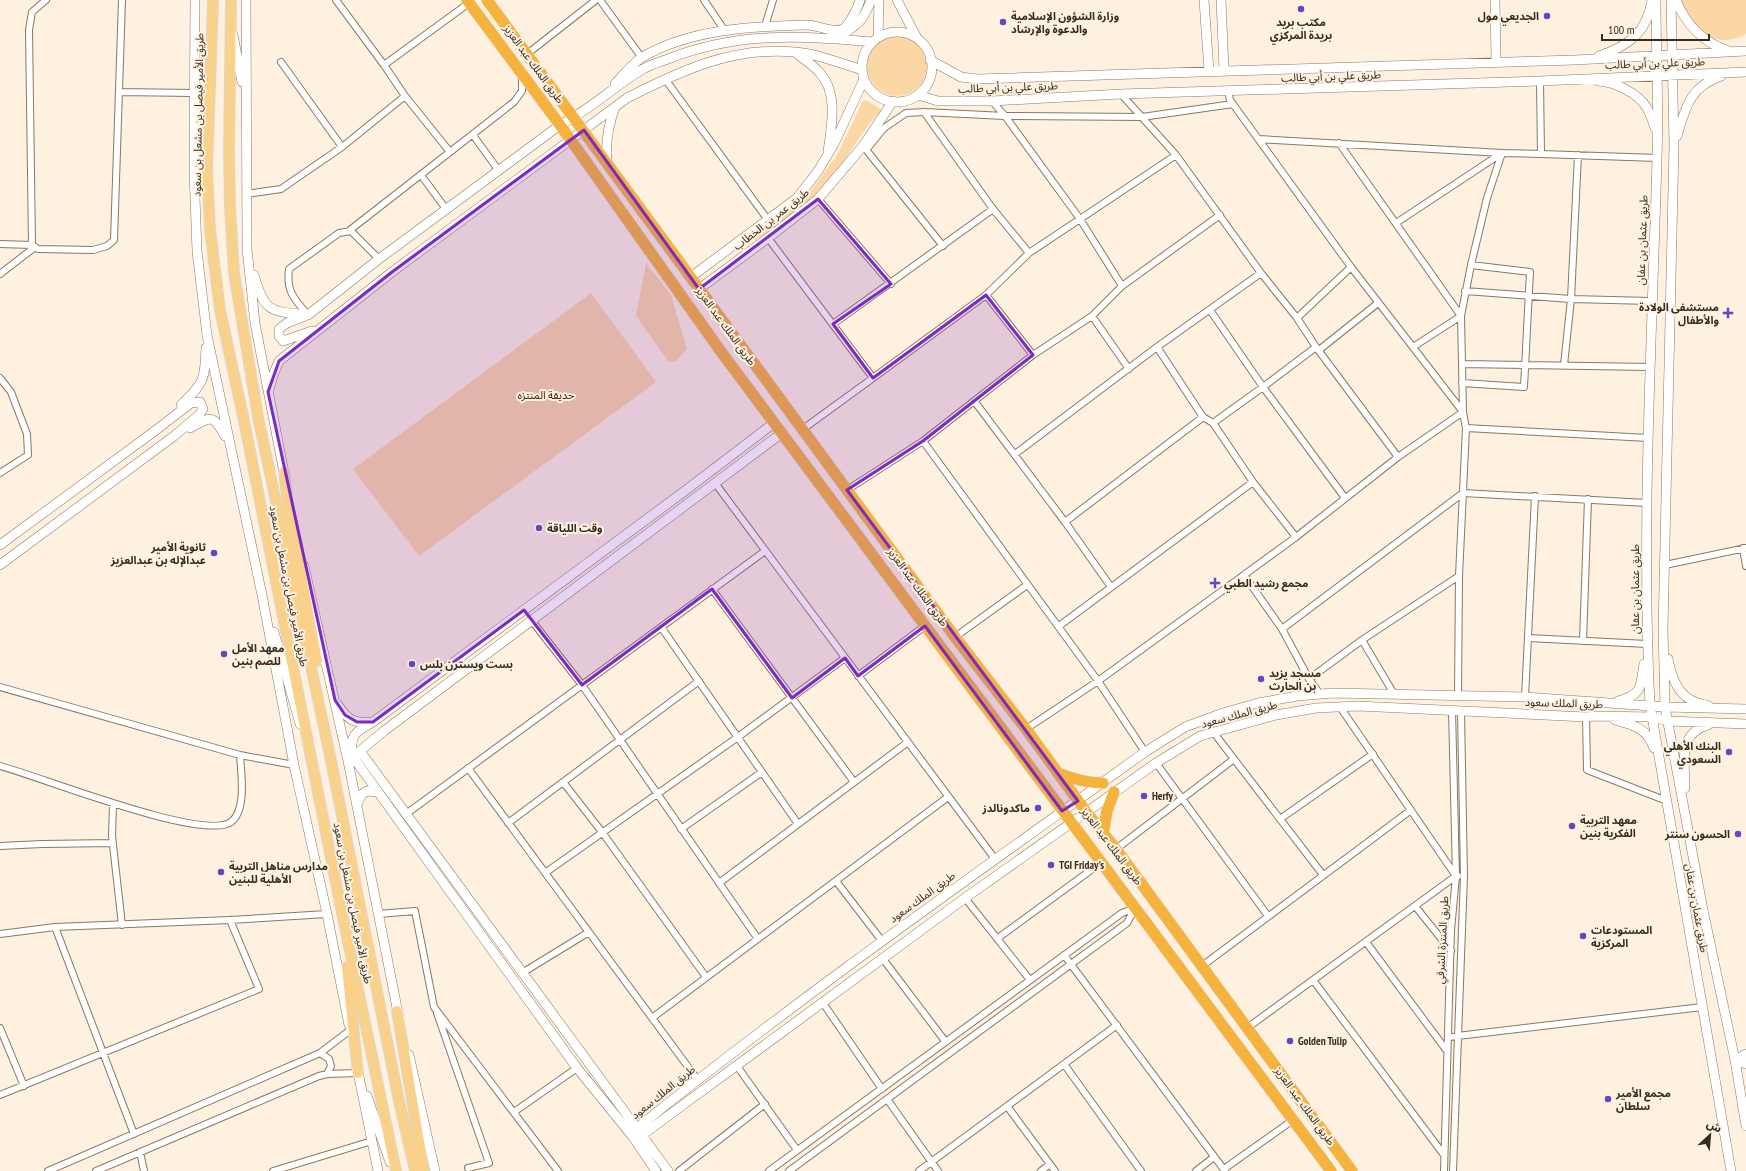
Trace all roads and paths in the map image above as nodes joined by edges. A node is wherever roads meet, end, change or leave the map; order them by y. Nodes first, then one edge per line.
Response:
1 (46, 0) edge
2 (122, 0) edge
3 (195, 0) edge
4 (213, 0) edge
5 (231, 0) edge
6 (246, 0) edge
7 (336, 0) edge
8 (487, 0) edge
9 (596, 0) edge
10 (600, 0) edge
11 (704, 0) edge
12 (773, 0) edge
13 (860, 0) edge
14 (871, 0) edge
15 (879, 0) edge
16 (897, 0) edge
17 (1204, 0) edge
18 (1221, 0) edge
19 (1495, 0) edge
20 (1652, 0) edge
21 (1656, 0) edge
22 (1671, 0) edge
23 (1676, 0) edge
24 (468, 2) edge
25 (230, 19) junction
26 (765, 26) junction
27 (726, 31) junction
28 (836, 31) junction
29 (763, 37) junction
30 (818, 38) junction
31 (875, 39) junction
32 (918, 39) junction
33 (666, 47) junction
34 (691, 50) junction
35 (1734, 51) junction
36 (1746, 51) edge
37 (795, 52) junction
38 (527, 54) junction
39 (1672, 56) junction
40 (1656, 57) junction
41 (642, 58) junction
42 (1591, 59) junction
43 (930, 60) junction
44 (1496, 61) junction
45 (281, 62) dead end
46 (384, 65) junction
47 (1224, 70) junction
48 (1210, 71) junction
49 (1743, 72) edge
50 (522, 74) junction
51 (863, 74) junction
52 (1657, 75) junction
53 (1673, 75) junction
54 (1577, 78) junction
55 (665, 79) junction
56 (1540, 81) junction
57 (1228, 91) junction
58 (119, 92) junction
59 (194, 93) junction
60 (1121, 94) junction
61 (918, 95) junction
62 (405, 96) junction
63 (603, 96) junction
64 (246, 101) junction
65 (893, 101) junction
66 (992, 101) junction
67 (1233, 104) junction
68 (615, 107) junction
69 (924, 112) junction
70 (1005, 116) junction
71 (1142, 117) junction
72 (574, 118) junction
73 (560, 125) junction
74 (584, 130) junction
75 (473, 135) junction
76 (1657, 135) junction
77 (1259, 139) junction
78 (571, 140) junction
79 (1340, 143) junction
80 (1674, 145) junction
81 (342, 146) junction
82 (865, 148) junction
83 (450, 152) junction
84 (1502, 153) junction
85 (1540, 154) junction
86 (1176, 155) junction
87 (1578, 155) junction
88 (827, 156) junction
89 (1657, 158) junction
90 (607, 162) junction
91 (499, 171) junction
92 (421, 175) junction
93 (246, 194) junction
94 (818, 199) junction
95 (993, 208) junction
96 (446, 209) junction
97 (1220, 215) junction
98 (1080, 219) junction
99 (768, 220) junction
100 (1396, 223) junction
101 (351, 231) junction
102 (768, 238) junction
103 (0, 244) edge
104 (33, 246) junction
105 (943, 246) junction
106 (246, 249) junction
107 (1029, 253) junction
108 (379, 259) junction
109 (1471, 265) junction
110 (1351, 267) junction
111 (1261, 273) junction
112 (0, 274) edge
113 (691, 278) junction
114 (891, 284) junction
115 (1122, 286) junction
116 (699, 289) junction
117 (1466, 291) junction
118 (986, 295) junction
119 (1530, 296) junction
120 (1571, 299) junction
121 (1651, 302) junction
122 (1378, 303) junction
123 (1210, 310) junction
124 (308, 315) junction
125 (1092, 316) junction
126 (1462, 316) junction
127 (1298, 318) junction
128 (834, 324) junction
129 (322, 327) junction
130 (207, 335) junction
131 (1157, 347) junction
132 (1413, 347) junction
133 (1318, 348) junction
134 (1033, 355) junction
135 (1462, 364) junction
136 (1526, 364) junction
137 (1564, 365) junction
138 (1650, 367) junction
139 (1128, 369) junction
140 (0, 378) edge
141 (873, 378) junction
142 (1462, 383) junction
143 (1263, 388) junction
144 (268, 392) junction
145 (974, 402) junction
146 (1463, 412) junction
147 (1203, 417) junction
148 (774, 423) junction
149 (1213, 423) junction
150 (1466, 428) junction
151 (802, 429) junction
152 (156, 430) junction
153 (782, 433) junction
154 (174, 436) junction
155 (1648, 438) junction
156 (924, 441) junction
157 (230, 445) junction
158 (1015, 454) junction
159 (1398, 457) junction
160 (284, 472) junction
161 (0, 473) edge
162 (1253, 482) junction
163 (715, 484) junction
164 (847, 490) junction
165 (1463, 493) junction
166 (1535, 496) junction
167 (1344, 498) junction
168 (1588, 499) junction
169 (1647, 503) junction
170 (1065, 522) junction
171 (1296, 537) junction
172 (0, 545) edge
173 (1744, 548) edge
174 (765, 551) junction
175 (0, 565) edge
176 (1665, 565) junction
177 (1746, 566) edge
178 (1244, 575) junction
179 (1459, 576) junction
180 (1027, 585) junction
181 (1110, 587) junction
182 (712, 589) junction
183 (262, 595) junction
184 (532, 621) junction
185 (925, 626) junction
186 (1059, 626) junction
187 (661, 627) junction
188 (1282, 629) junction
189 (955, 637) junction
190 (1528, 638) junction
191 (1663, 638) junction
192 (1362, 640) junction
193 (1583, 641) junction
194 (1647, 646) junction
195 (845, 658) junction
196 (858, 676) junction
197 (1309, 679) junction
198 (699, 681) junction
199 (1098, 681) junction
200 (582, 685) junction
201 (0, 686) edge
202 (1320, 694) junction
203 (1394, 694) junction
204 (1458, 694) junction
205 (1525, 697) junction
206 (792, 698) junction
207 (334, 700) junction
208 (1611, 703) junction
209 (1650, 705) junction
210 (1340, 707) junction
211 (1665, 707) junction
212 (1718, 709) junction
213 (1746, 709) edge
214 (1457, 710) junction
215 (1590, 716) junction
216 (1652, 717) junction
217 (1669, 721) junction
218 (373, 722) junction
219 (1727, 723) junction
220 (1746, 724) edge
221 (1026, 729) junction
222 (1214, 733) junction
223 (738, 737) junction
224 (620, 740) junction
225 (908, 742) junction
226 (360, 751) junction
227 (1145, 752) junction
228 (1373, 754) junction
229 (240, 755) junction
230 (330, 756) junction
231 (1234, 758) junction
232 (350, 759) junction
233 (312, 763) junction
234 (1156, 763) junction
235 (294, 765) junction
236 (0, 766) edge
237 (1660, 766) junction
238 (468, 768) junction
239 (762, 772) junction
240 (1058, 773) junction
241 (564, 782) junction
242 (854, 782) junction
243 (1103, 782) junction
244 (377, 792) junction
245 (1114, 792) junction
246 (658, 794) junction
247 (948, 797) junction
248 (1181, 798) junction
249 (1078, 800) junction
250 (1666, 801) junction
251 (113, 803) junction
252 (357, 805) junction
253 (1411, 810) junction
254 (1062, 811) junction
255 (1087, 813) junction
256 (406, 814) junction
257 (1686, 818) junction
258 (1280, 819) junction
259 (508, 823) junction
260 (1072, 823) junction
261 (798, 824) junction
262 (681, 829) junction
263 (602, 832) junction
264 (1103, 835) junction
265 (113, 843) junction
266 (0, 846) edge
267 (1116, 849) junction
268 (995, 859) junction
269 (1102, 862) junction
270 (545, 873) junction
271 (1323, 875) junction
272 (1456, 876) junction
273 (1464, 876) junction
274 (836, 881) junction
275 (719, 883) junction
276 (965, 898) junction
277 (340, 903) junction
278 (1415, 906) junction
279 (1135, 908) junction
280 (327, 914) junction
281 (378, 914) junction
282 (1268, 916) junction
283 (230, 920) junction
284 (122, 924) junction
285 (55, 927) junction
286 (589, 932) junction
287 (0, 934) edge
288 (998, 938) junction
289 (758, 939) junction
290 (882, 941) junction
291 (1366, 942) junction
292 (1451, 951) junction
293 (1064, 955) junction
294 (883, 959) junction
295 (1071, 964) junction
296 (1202, 966) junction
297 (522, 973) junction
298 (706, 977) junction
299 (1030, 980) junction
300 (1313, 980) junction
301 (823, 1003) junction
302 (434, 1007) junction
303 (1702, 1007) junction
304 (397, 1011) junction
305 (652, 1018) junction
306 (1116, 1025) junction
307 (0, 1028) edge
308 (1248, 1028) junction
309 (349, 1030) junction
310 (1459, 1036) junction
311 (1449, 1037) junction
312 (945, 1041) junction
313 (1447, 1051) junction
314 (320, 1053) junction
315 (103, 1054) junction
316 (1746, 1054) edge
317 (1736, 1060) junction
318 (1064, 1064) junction
319 (1746, 1064) edge
320 (737, 1066) junction
321 (577, 1068) junction
322 (358, 1073) junction
323 (327, 1074) junction
324 (697, 1079) junction
325 (24, 1086) junction
326 (882, 1089) junction
327 (0, 1095) edge
328 (887, 1099) junction
329 (765, 1104) junction
330 (1007, 1106) junction
331 (514, 1112) junction
332 (1293, 1120) junction
333 (1746, 1126) edge
334 (637, 1133) junction
335 (134, 1134) junction
336 (372, 1142) junction
337 (797, 1150) junction
338 (140, 1152) junction
339 (1444, 1155) junction
340 (1214, 1157) junction
341 (932, 1162) junction
342 (1050, 1164) junction
343 (466, 1170) edge
344 (1224, 1170) edge
345 (48, 1171) edge
346 (96, 1171) edge
347 (144, 1171) edge
348 (273, 1171) edge
349 (378, 1171) edge
350 (392, 1171) edge
351 (396, 1171) edge
352 (415, 1171) edge
353 (424, 1171) edge
354 (435, 1171) edge
355 (558, 1171) edge
356 (656, 1171) edge
357 (668, 1171) edge
358 (679, 1171) edge
359 (769, 1171) edge
360 (789, 1171) edge
361 (919, 1171) edge
362 (938, 1171) edge
363 (1040, 1171) edge
364 (1055, 1171) edge
365 (1141, 1171) edge
366 (1196, 1171) edge
367 (1331, 1171) edge
368 (1352, 1171) edge
369 (1444, 1171) edge
370 (1453, 1171) edge
371 (1731, 1171) edge

1 - 104 street
2 - 58 street
3 - 59 main road, طريق الأمير فيصل بن مشعل بن سعود
4 - 233 main road, طريق الأمير فيصل بن مشعل بن سعود
5 - 25 main road, طريق الأمير فيصل بن مشعل بن سعود
6 - 64 main road
7 - 46 street
8 - 38 highway, طريق الملك عبد العزيز
9 - 38 street
10 - 41 street
11 - 27 street
12 - 26 street
13 - 28 main road
14 - 30 main road
15 - 31 main road
16 - 32 main road
17 - 48 main road
18 - 47 main road
19 - 44 main road
20 - 42 main road
21 - 40 main road, طريق عثمان بن عفان
22 - 39 main road, طريق عثمان بن عفان
23 - 35 main road
24 - 46 street
24 - 50 highway, طريق الملك عبد العزيز
25 - 64 main road
25 - 230 main road, طريق الأمير فيصل بن مشعل بن سعود
26 - 27 main road
26 - 28 main road
27 - 33 main road
28 - 29 main road
29 - 30 main road
29 - 34 main road
30 - 31 main road
31 - 32 main road
31 - 51 main road
32 - 43 main road
33 - 34 main road
33 - 41 main road
34 - 63 main road
35 - 36 main road, طريق علي بن أبي طالب
35 - 39 main road, طريق علي بن أبي طالب
37 - 51 main road
37 - 55 main road
37 - 88 main road
38 - 72 highway, طريق الملك عبد العزيز
39 - 40 main road, طريق علي بن أبي طالب
39 - 53 main road, طريق عثمان بن عفان
40 - 42 main road, طريق علي بن أبي طالب
40 - 52 main road, طريق عثمان بن عفان
41 - 63 main road
42 - 44 main road, طريق علي بن أبي طالب
43 - 48 main road, طريق علي بن أبي طالب
43 - 61 main road
44 - 47 main road, طريق علي بن أبي طالب
45 - 81 street
46 - 62 street
47 - 48 main road, طريق علي بن أبي طالب
49 - 53 main road, طريق علي بن أبي طالب
49 - 80 main road
50 - 73 highway, طريق الملك عبد العزيز
50 - 75 street
51 - 65 main road
51 - 88 main road, طريق عمر بن الخطاب
52 - 53 main road, طريق علي بن أبي طالب
52 - 54 main road, طريق علي بن أبي طالب
52 - 76 main road, طريق عثمان بن عفان
53 - 80 main road, طريق عثمان بن عفان
54 - 56 main road, طريق علي بن أبي طالب
54 - 76 main road
55 - 68 main road
55 - 99 street
56 - 57 main road, طريق علي بن أبي طالب
56 - 85 street
57 - 60 main road, طريق علي بن أبي طالب
57 - 67 street
58 - 59 street
58 - 104 street
59 - 130 main road, طريق الأمير فيصل بن مشعل بن سعود
60 - 66 main road, طريق علي بن أبي طالب
60 - 71 street
61 - 65 main road
61 - 66 main road, طريق علي بن أبي طالب
62 - 81 street
62 - 83 street
63 - 72 main road
64 - 93 main road
65 - 82 main road, طريق عمر بن الخطاب
66 - 70 street
67 - 71 street
67 - 77 street
68 - 74 main road
68 - 90 main road
69 - 70 street
69 - 82 street
69 - 95 street
70 - 71 street
70 - 98 street
71 - 86 street
72 - 73 main road
72 - 74 highway, طريق الملك عبد العزيز
73 - 78 highway, طريق الملك عبد العزيز
73 - 91 main road
74 - 78 main road
74 - 90 highway, طريق الملك عبد العزيز
75 - 83 street
75 - 91 street
76 - 89 main road, طريق عثمان بن عفان
77 - 79 street
77 - 110 street
78 - 129 main road
78 - 148 highway, طريق الملك عبد العزيز
79 - 84 street
79 - 100 street
80 - 176 main road, طريق عثمان بن عفان
81 - 93 street
82 - 94 main road, طريق عمر بن الخطاب
82 - 105 street
83 - 92 street
84 - 85 street
84 - 100 street
84 - 109 street
85 - 87 street
86 - 97 street
86 - 98 street
87 - 89 street
87 - 120 street
88 - 99 main road, طريق عمر بن الخطاب
89 - 121 main road, طريق عثمان بن عفان
90 - 113 highway, طريق الملك عبد العزيز
91 - 96 main road
92 - 96 street
92 - 101 street
93 - 106 main road
94 - 102 main road, طريق عمر بن الخطاب
94 - 114 street
95 - 105 street
95 - 107 street
96 - 108 main road
97 - 111 street
97 - 115 street
98 - 107 street
98 - 115 street
99 - 113 main road, طريق عمر بن الخطاب
100 - 126 street
101 - 108 street
101 - 124 street
102 - 116 main road, طريق عمر بن الخطاب
102 - 128 street
103 - 104 street
104 - 112 street
105 - 114 street
106 - 124 main road
106 - 144 main road
107 - 118 street
108 - 124 main road
109 - 117 street
109 - 119 street
110 - 122 street
110 - 127 street
111 - 123 street
111 - 127 street
113 - 116 highway, طريق الملك عبد العزيز
114 - 128 street
115 - 125 street
116 - 151 highway, طريق الملك عبد العزيز
117 - 119 street
117 - 126 street
118 - 134 street
118 - 141 street
119 - 120 street
119 - 136 street
120 - 121 street
120 - 137 street
121 - 138 main road, طريق عثمان بن عفان
122 - 132 street
122 - 133 street
123 - 131 street
123 - 143 street
124 - 129 main road
125 - 134 street
125 - 139 street
126 - 132 street
126 - 135 street
127 - 133 street
128 - 141 street
129 - 144 main road
130 - 152 main road
130 - 157 main road, طريق الأمير فيصل بن مشعل بن سعود
131 - 139 street
131 - 147 street
132 - 146 street
133 - 143 street
133 - 159 street
134 - 145 street
135 - 136 street
135 - 142 street
136 - 137 street
136 - 142 street
137 - 138 street
138 - 155 main road, طريق عثمان بن عفان
139 - 158 street
140 - 161 street
141 - 151 street
142 - 146 street
143 - 149 street
143 - 167 street
144 - 160 main road
145 - 156 street
145 - 158 street
146 - 150 street
146 - 159 street
147 - 149 street
147 - 170 street
148 - 153 highway, طريق الملك عبد العزيز
148 - 218 main road
149 - 162 street
150 - 155 street
150 - 165 street
151 - 164 highway, طريق الملك عبد العزيز
152 - 154 main road
152 - 172 main road
153 - 163 main road
153 - 185 highway, طريق الملك عبد العزيز
154 - 157 main road
154 - 175 main road
155 - 169 main road, طريق عثمان بن عفان
156 - 164 street
156 - 180 street
157 - 183 main road, طريق الأمير فيصل بن مشعل بن سعود
158 - 170 street
159 - 167 street
160 - 207 main road
160 - 230 main road
162 - 171 street
162 - 181 street
163 - 174 street
163 - 184 main road
164 - 189 highway, طريق الملك عبد العزيز
165 - 166 street
165 - 179 street
165 - 188 street
166 - 168 street
166 - 190 street
167 - 171 street
168 - 169 street
168 - 193 street
169 - 194 main road, طريق عثمان بن عفان
170 - 181 street
171 - 178 street
173 - 176 street
173 - 177 street
174 - 182 street
174 - 195 street
176 - 191 main road, طريق عثمان بن عفان
178 - 188 street
178 - 199 street
179 - 192 street
179 - 204 street
180 - 186 street
180 - 189 street
181 - 186 street
182 - 187 street
182 - 206 street
183 - 233 main road
183 - 235 main road, طريق الأمير فيصل بن مشعل بن سعود
184 - 200 street
184 - 226 main road
185 - 196 street
185 - 254 highway, طريق الملك عبد العزيز
186 - 199 street
187 - 198 street
187 - 200 street
188 - 197 street
189 - 221 highway, طريق الملك عبد العزيز
190 - 193 street
190 - 205 street
191 - 211 main road, طريق عثمان بن عفان
191 - 212 main road
192 - 197 street
192 - 203 street
193 - 194 street
194 - 208 main road
194 - 209 main road, طريق عثمان بن عفان
195 - 196 street
195 - 206 street
196 - 225 street
197 - 202 street
198 - 223 street
198 - 224 street
199 - 221 street
199 - 227 street
200 - 224 street
200 - 238 street
201 - 229 street
202 - 203 main road, طريق الملك سعود
202 - 227 main road, طريق الملك سعود
203 - 204 main road, طريق الملك سعود
204 - 205 main road, طريق الملك سعود
205 - 208 main road, طريق الملك سعود
206 - 223 street
206 - 242 street
207 - 218 main road
207 - 232 main road
208 - 209 main road, طريق الملك سعود
209 - 211 main road, طريق الملك سعود
209 - 216 main road, طريق عثمان بن عفان
210 - 214 main road, طريق الملك سعود
210 - 222 main road, طريق الملك سعود
210 - 228 street
211 - 212 main road, طريق الملك سعود
211 - 217 main road, طريق عثمان بن عفان
212 - 213 main road, طريق الملك سعود
214 - 215 main road, طريق الملك سعود
214 - 272 street, طريق المنتزة الشرقي
214 - 273 street
215 - 216 main road, طريق الملك سعود
215 - 237 main road
215 - 250 street
216 - 217 main road, طريق الملك سعود
216 - 237 main road, طريق عثمان بن عفان
217 - 219 main road, طريق الملك سعود
217 - 257 main road, طريق عثمان بن عفان
218 - 232 main road
219 - 220 main road, طريق الملك سعود
219 - 257 main road
221 - 240 highway, طريق الملك عبد العزيز
222 - 231 street
222 - 234 main road, طريق الملك سعود
223 - 239 street
223 - 246 street
224 - 241 street
224 - 246 street
225 - 242 street
225 - 247 street
226 - 232 main road
226 - 256 main road
227 - 243 main road, طريق الملك سعود
228 - 253 street
228 - 258 street
229 - 235 street
229 - 251 street
230 - 352 main road, طريق الأمير فيصل بن مشعل بن سعود
231 - 248 street
231 - 258 street
232 - 244 main road
232 - 252 main road
233 - 277 main road, طريق الأمير فيصل بن مشعل بن سعود
234 - 245 main road, طريق الملك سعود
234 - 248 street
235 - 280 main road, طريق الأمير فيصل بن مشعل بن سعود
236 - 251 street
237 - 250 main road, طريق عثمان بن عفان
238 - 256 street
238 - 259 street
239 - 261 street
239 - 262 street
240 - 243 highway
240 - 249 highway, طريق الملك عبد العزيز
241 - 259 street
241 - 263 street
242 - 261 street
243 - 249 main road, طريق الملك سعود
244 - 252 main road
244 - 321 main road
245 - 255 main road, طريق الملك سعود
245 - 264 highway
246 - 262 street
246 - 263 street
247 - 268 street
247 - 274 street
248 - 267 street
248 - 282 street
249 - 254 main road, طريق الملك سعود
249 - 255 highway, طريق الملك عبد العزيز
250 - 303 main road, طريق عثمان بن عفان
251 - 265 street
252 - 281 main road
253 - 271 street
253 - 272 street
254 - 260 highway, طريق الملك عبد العزيز
254 - 268 main road, طريق الملك سعود
255 - 260 main road, طريق الملك سعود
255 - 264 highway, طريق الملك عبد العزيز
256 - 297 main road
257 - 317 main road, طريق عثمان بن عفان
258 - 271 street
259 - 270 street
260 - 269 highway, طريق الملك عبد العزيز
260 - 276 main road, طريق الملك سعود
261 - 275 street
262 - 275 street
263 - 270 street
263 - 298 street
264 - 267 highway, طريق الملك عبد العزيز
265 - 266 street
265 - 284 street
267 - 296 highway, طريق الملك عبد العزيز
268 - 290 main road, طريق الملك سعود
269 - 279 highway, طريق الملك عبد العزيز
269 - 288 street
270 - 286 street
271 - 282 street
272 - 273 street
272 - 278 street
272 - 292 street, طريق المنتزة الشرقي
273 - 310 street
274 - 289 street
274 - 290 street
275 - 289 street
276 - 288 street
276 - 294 main road, طريق الملك سعود
277 - 322 main road
277 - 351 main road, طريق الأمير فيصل بن مشعل بن سعود
278 - 291 street
278 - 292 street
279 - 293 street
279 - 295 street
279 - 332 highway, طريق الملك عبد العزيز
280 - 283 street
280 - 309 main road, طريق الأمير فيصل بن مشعل بن سعود
281 - 302 street
281 - 304 main road
282 - 296 street
283 - 284 street
283 - 315 street
284 - 285 street
285 - 287 street
285 - 315 street
286 - 297 street
286 - 305 street
288 - 299 street
289 - 298 street
290 - 324 main road, طريق الملك سعود
291 - 300 street
291 - 313 street
292 - 311 street, طريق المنتزة الشرقي
293 - 295 street
293 - 299 street
294 - 301 main road, طريق الملك سعود
294 - 312 street
295 - 306 street
295 - 328 street
296 - 308 highway, طريق الملك عبد العزيز
297 - 334 main road
298 - 305 street
299 - 312 street
300 - 308 street
300 - 339 street
301 - 320 main road, طريق الملك سعود
301 - 326 street
302 - 331 street
302 - 343 street
303 - 310 street
303 - 371 main road, طريق عثمان بن عفان
304 - 353 main road
304 - 354 main road
305 - 324 street
306 - 318 street
306 - 340 street
307 - 325 street
308 - 368 highway, طريق الملك عبد العزيز
309 - 314 street
309 - 322 main road, طريق الأمير فيصل بن مشعل بن سعود
310 - 311 street
310 - 370 street
311 - 313 street, طريق المنتزة الشرقي
312 - 326 street
313 - 339 street, طريق المنتزة الشرقي
314 - 323 street
314 - 335 street
315 - 325 street
315 - 335 street
316 - 317 main road
317 - 319 main road
317 - 333 main road, طريق عثمان بن عفان
318 - 330 street
318 - 365 street
320 - 329 street
320 - 334 main road, طريق الملك سعود
321 - 331 street
321 - 334 main road
322 - 323 street
322 - 336 main road, طريق الأمير فيصل بن مشعل بن سعود
322 - 350 main road
323 - 338 street
324 - 334 main road, طريق الملك سعود
325 - 327 street
326 - 337 street
328 - 341 street
328 - 360 street
329 - 337 street
329 - 358 street
330 - 341 street
330 - 342 street
331 - 355 street
332 - 344 street
332 - 367 highway, طريق الملك عبد العزيز
334 - 356 main road
334 - 357 main road
335 - 345 street
336 - 348 street
336 - 349 main road, طريق الأمير فيصل بن مشعل بن سعود
337 - 359 street
338 - 346 street
338 - 347 street
339 - 369 street, طريق المنتزة الشرقي
340 - 344 street
340 - 366 street
341 - 361 street
341 - 362 street
342 - 363 street
342 - 364 street

